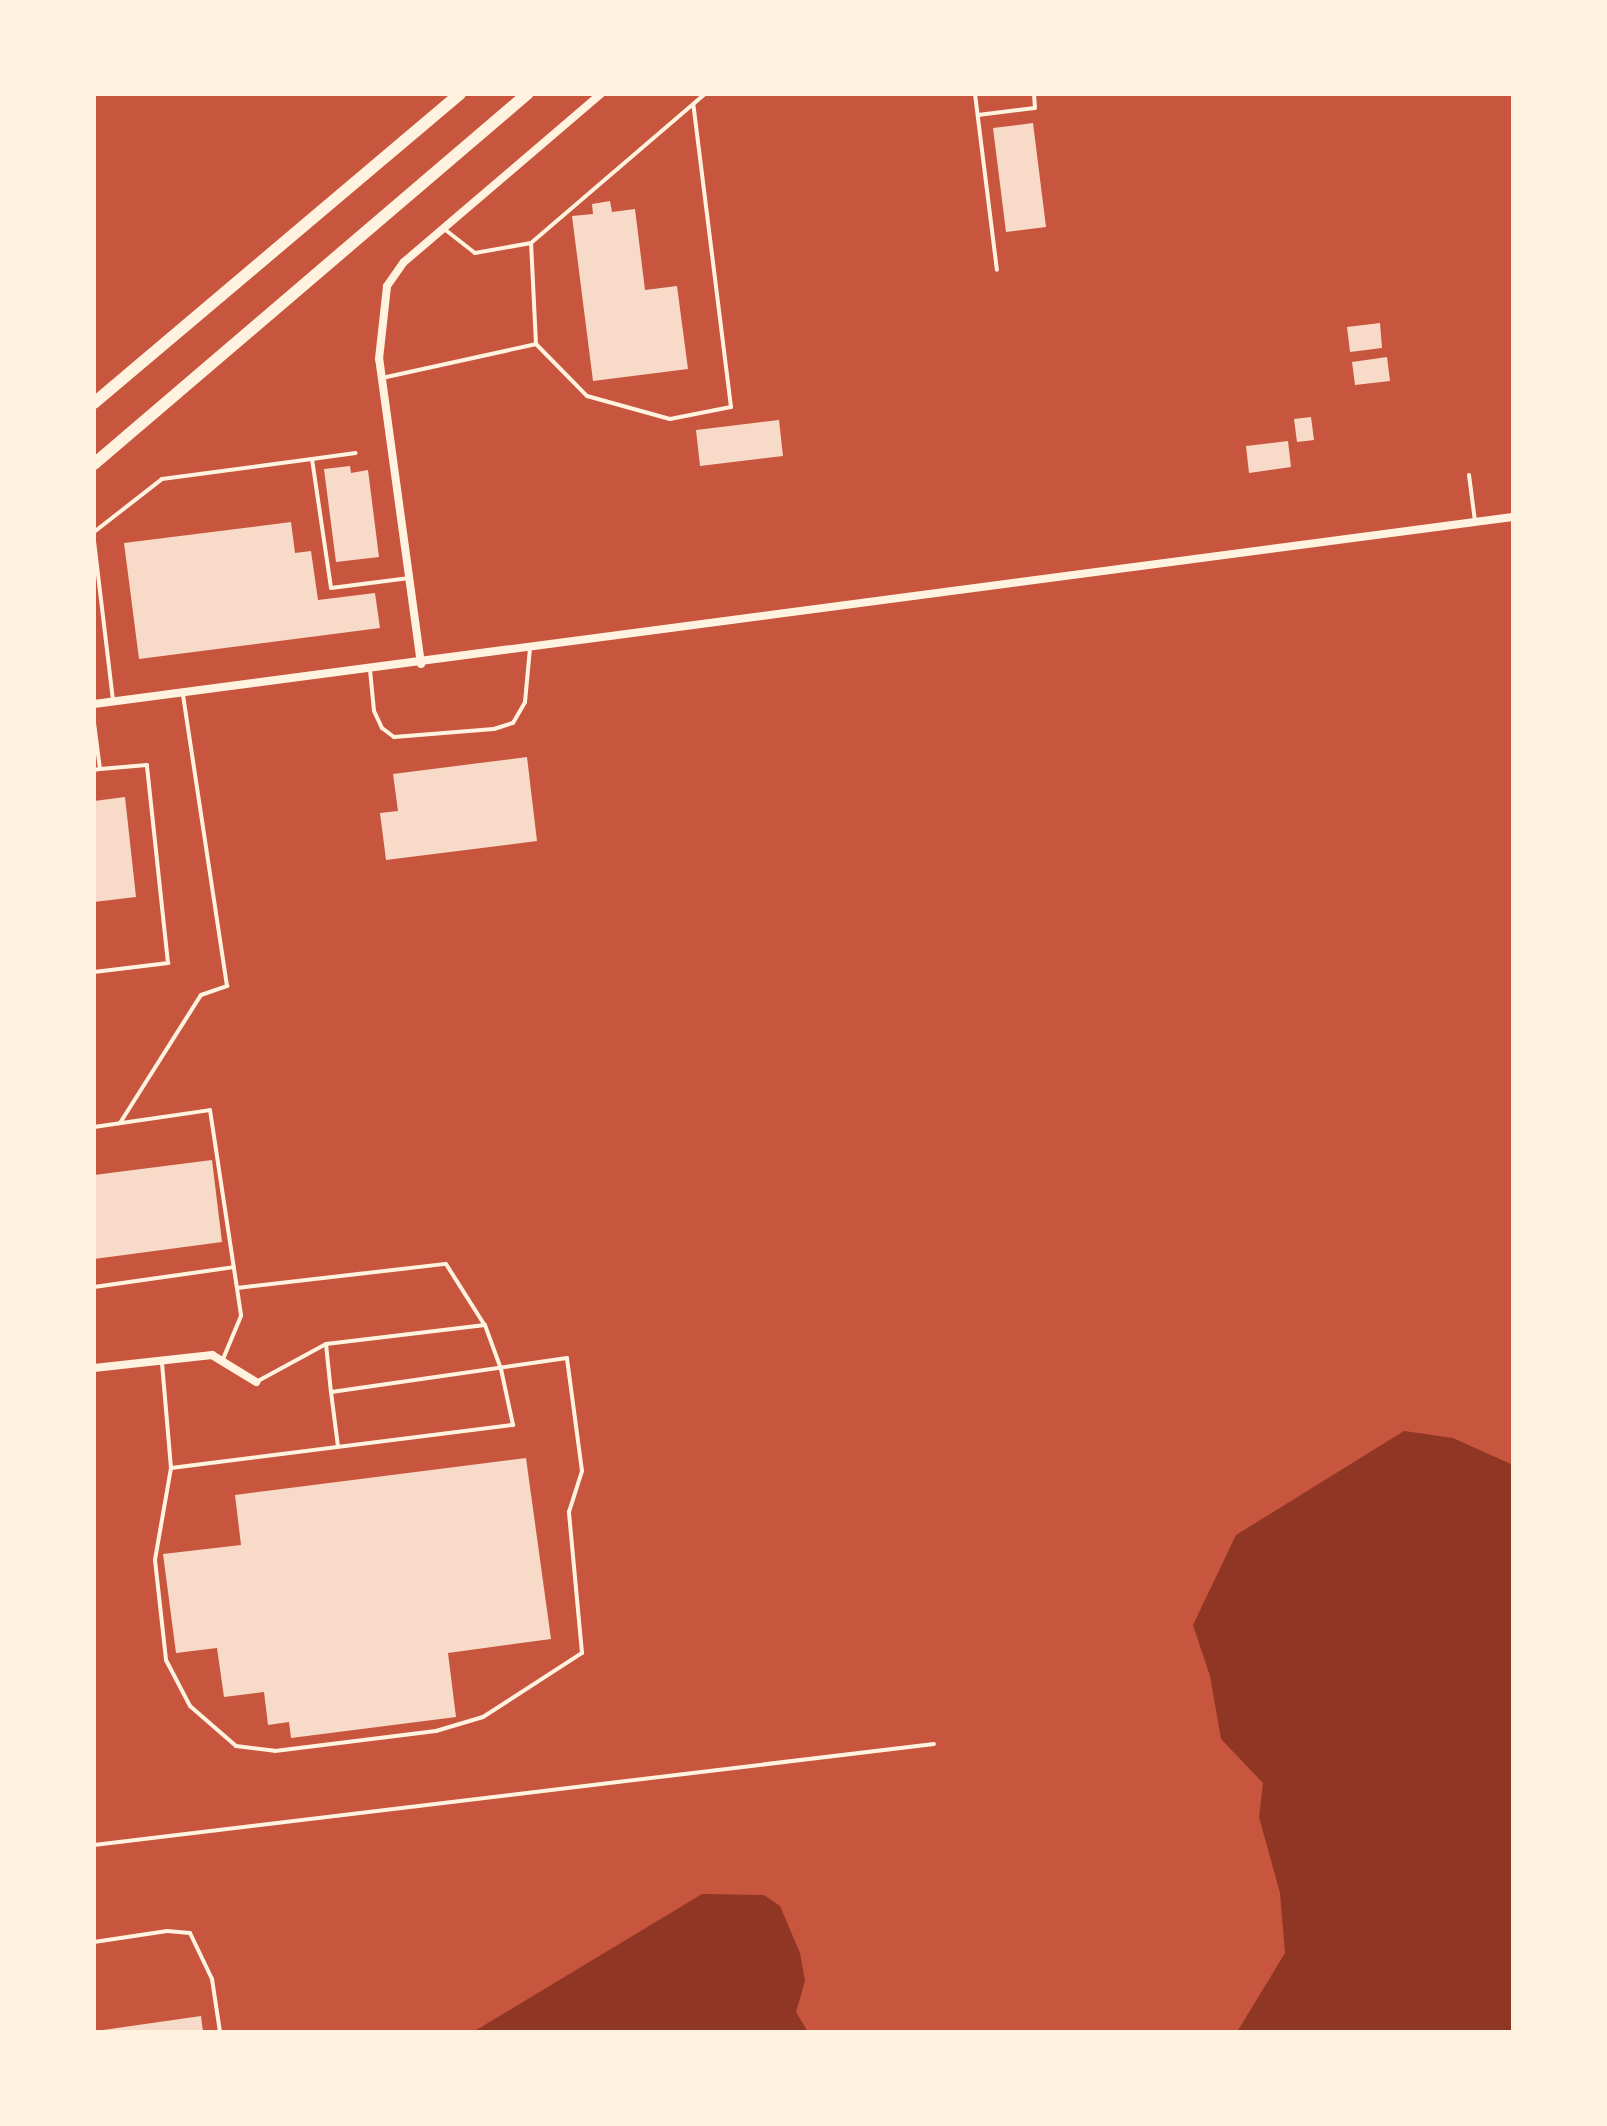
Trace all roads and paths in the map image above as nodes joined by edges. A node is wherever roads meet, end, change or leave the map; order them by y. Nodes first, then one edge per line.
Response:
1 (460, 94) edge
2 (527, 94) edge
3 (601, 94) edge
4 (705, 94) edge
5 (975, 94) edge
6 (1034, 94) edge
7 (693, 104) junction
8 (978, 115) junction
9 (443, 227) junction
10 (531, 243) junction
11 (997, 270) dead end
12 (536, 344) junction
13 (382, 378) junction
14 (94, 403) edge
15 (356, 453) dead end
16 (312, 459) junction
17 (94, 464) edge
18 (1469, 475) dead end
19 (1513, 517) edge
20 (1476, 522) junction
21 (94, 532) edge
22 (94, 541) edge
23 (409, 578) junction
24 (530, 648) junction
25 (421, 664) junction
26 (370, 670) junction
27 (183, 693) junction
28 (113, 701) junction
29 (94, 704) edge
30 (94, 723) edge
31 (97, 770) edge
32 (94, 972) edge
33 (120, 1123) junction
34 (94, 1127) edge
35 (234, 1267) junction
36 (94, 1287) edge
37 (237, 1288) junction
38 (485, 1325) junction
39 (326, 1344) junction
40 (161, 1361) junction
41 (222, 1361) junction
42 (94, 1368) edge
43 (501, 1369) junction
44 (256, 1382) joint
45 (331, 1392) junction
46 (338, 1447) junction
47 (171, 1468) junction
48 (934, 1744) dead end
49 (94, 1845) edge
50 (94, 1942) edge
51 (220, 2032) edge

1 - 14 main road
2 - 17 main road
3 - 9 street
4 - 7 lane
5 - 8 lane
6 - 8 lane
7 - 10 lane
7 - 12 lane
8 - 11 lane
9 - 10 lane
9 - 13 street
10 - 12 lane
12 - 13 lane
13 - 23 street
15 - 16 lane
16 - 21 lane
16 - 23 lane
18 - 20 lane
19 - 20 street
20 - 24 street
22 - 28 lane
23 - 25 street
24 - 25 street
24 - 26 lane
25 - 26 street
26 - 27 street
27 - 28 street
27 - 33 lane
28 - 29 street
30 - 31 lane
31 - 32 lane
33 - 34 lane
33 - 35 lane
35 - 36 lane
35 - 37 lane
37 - 38 lane
37 - 41 lane
38 - 39 lane
38 - 43 lane
39 - 44 lane
39 - 45 lane
40 - 41 street
40 - 42 street
40 - 47 lane
41 - 44 street
43 - 45 lane
43 - 46 lane
43 - 47 lane
45 - 46 lane
46 - 47 lane
48 - 49 lane
50 - 51 lane

